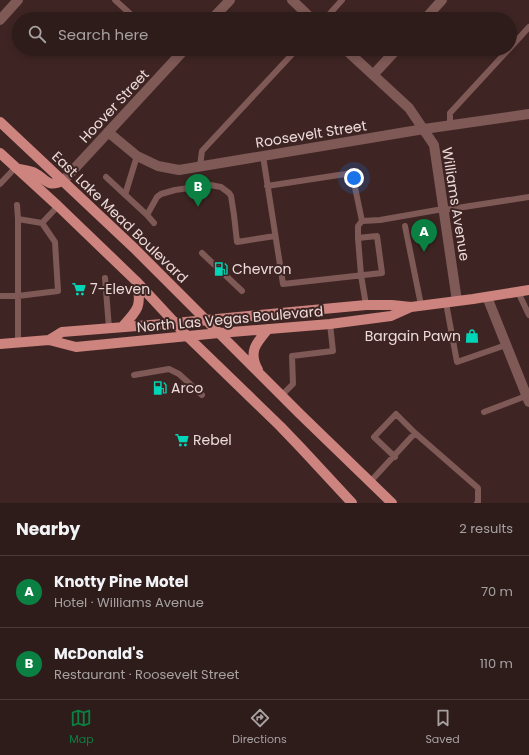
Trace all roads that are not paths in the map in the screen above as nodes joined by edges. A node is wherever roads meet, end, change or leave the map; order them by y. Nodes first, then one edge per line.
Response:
1 (18, 0) edge
2 (115, 0) edge
3 (230, 0) edge
4 (292, 0) edge
5 (342, 0) edge
6 (442, 0) edge
7 (128, 12) edge
8 (219, 12) edge
9 (305, 12) edge
10 (331, 12) edge
11 (431, 12) edge
12 (0, 20) edge
13 (529, 27) edge
14 (517, 40) edge
15 (290, 56) edge
16 (353, 56) edge
17 (391, 56) edge
18 (503, 56) edge
19 (177, 57) edge
20 (373, 75) junction
21 (529, 114) edge
22 (0, 122) edge
23 (450, 125) junction
24 (424, 129) junction
25 (108, 132) junction
26 (0, 152) edge
27 (138, 156) junction
28 (263, 156) junction
29 (200, 166) junction
30 (16, 167) junction
31 (106, 177) dead end
32 (63, 181) junction
33 (0, 184) edge
34 (267, 186) junction
35 (126, 195) junction
36 (529, 197) edge
37 (17, 205) dead end
38 (58, 206) junction
39 (444, 209) junction
40 (147, 215) junction
41 (18, 219) junction
42 (362, 221) junction
43 (42, 223) junction
44 (154, 223) dead end
45 (405, 226) dead end
46 (275, 236) junction
47 (358, 238) junction
48 (202, 252) dead end
49 (361, 276) junction
50 (105, 278) dead end
51 (136, 281) junction
52 (529, 290) edge
53 (242, 291) dead end
54 (518, 292) junction
55 (0, 296) edge
56 (18, 296) junction
57 (487, 297) junction
58 (457, 301) junction
59 (446, 303) junction
60 (366, 305) junction
61 (422, 305) junction
62 (411, 307) junction
63 (529, 315) edge
64 (206, 320) junction
65 (175, 323) junction
66 (330, 324) junction
67 (122, 327) junction
68 (110, 328) junction
69 (268, 329) junction
70 (219, 333) junction
71 (187, 336) junction
72 (49, 340) junction
73 (18, 343) junction
74 (0, 344) edge
75 (506, 345) junction
76 (260, 373) junction
77 (134, 375) dead end
78 (202, 396) dead end
79 (281, 396) junction
80 (528, 399) edge
81 (484, 412) dead end
82 (416, 433) junction
83 (395, 457) junction
84 (370, 482) junction
85 (352, 503) edge
86 (392, 503) edge
87 (477, 503) edge

1 - 12 street
2 - 7 lane
3 - 8 street
4 - 9 street
5 - 10 lane
6 - 11 street
13 - 14 lane
15 - 29 lane
16 - 20 street, Williams Avenue
17 - 20 street
18 - 23 lane
19 - 25 street, Hoover Street
20 - 24 street, Williams Avenue
21 - 23 street, Roosevelt Street
22 - 32 main road, East Lake Mead Boulevard
23 - 24 street, Roosevelt Street
24 - 28 street, Roosevelt Street
24 - 39 street, Williams Avenue
25 - 27 street, Roosevelt Street
25 - 32 street, Hoover Street
26 - 30 main road
27 - 29 street, Roosevelt Street
27 - 35 lane
28 - 29 street, Roosevelt Street
28 - 34 lane
30 - 32 main road
30 - 33 lane
30 - 38 main road
31 - 35 lane
32 - 64 main road, East Lake Mead Boulevard
34 - 42 lane
34 - 46 lane
35 - 40 lane
36 - 39 lane
37 - 41 lane
38 - 43 lane
38 - 51 main road
39 - 42 lane
39 - 58 street, Williams Avenue
40 - 44 lane
40 - 46 lane
41 - 43 lane
41 - 56 lane
42 - 47 lane
43 - 56 lane
45 - 61 lane
46 - 49 lane
47 - 49 lane
47 - 49 lane
48 - 53 lane
49 - 60 lane
50 - 68 lane
51 - 65 main road
51 - 67 main road
52 - 54 main road, North Las Vegas Boulevard
54 - 57 main road, North Las Vegas Boulevard
54 - 63 lane
55 - 56 lane
56 - 73 lane
57 - 58 main road, North Las Vegas Boulevard
57 - 75 street
58 - 59 main road, North Las Vegas Boulevard
59 - 61 main road, North Las Vegas Boulevard
59 - 75 lane
60 - 62 main road, North Las Vegas Boulevard
60 - 64 main road, North Las Vegas Boulevard
61 - 62 main road, North Las Vegas Boulevard
62 - 66 main road, North Las Vegas Boulevard
64 - 65 main road, North Las Vegas Boulevard
64 - 70 main road, East Lake Mead Boulevard
65 - 67 main road, North Las Vegas Boulevard
65 - 71 main road
66 - 69 main road, North Las Vegas Boulevard
66 - 79 lane
67 - 68 main road, North Las Vegas Boulevard
68 - 72 main road, North Las Vegas Boulevard
69 - 70 main road, North Las Vegas Boulevard
69 - 76 main road
70 - 71 main road, North Las Vegas Boulevard
70 - 76 main road, East Lake Mead Boulevard
71 - 72 main road, North Las Vegas Boulevard
71 - 85 main road
72 - 73 main road, North Las Vegas Boulevard
73 - 74 main road, North Las Vegas Boulevard
75 - 80 street
76 - 79 main road, East Lake Mead Boulevard
77 - 78 lane
79 - 84 main road, East Lake Mead Boulevard
80 - 81 lane
82 - 83 lane
82 - 83 lane
82 - 87 lane
83 - 84 lane
84 - 86 main road, East Lake Mead Boulevard

